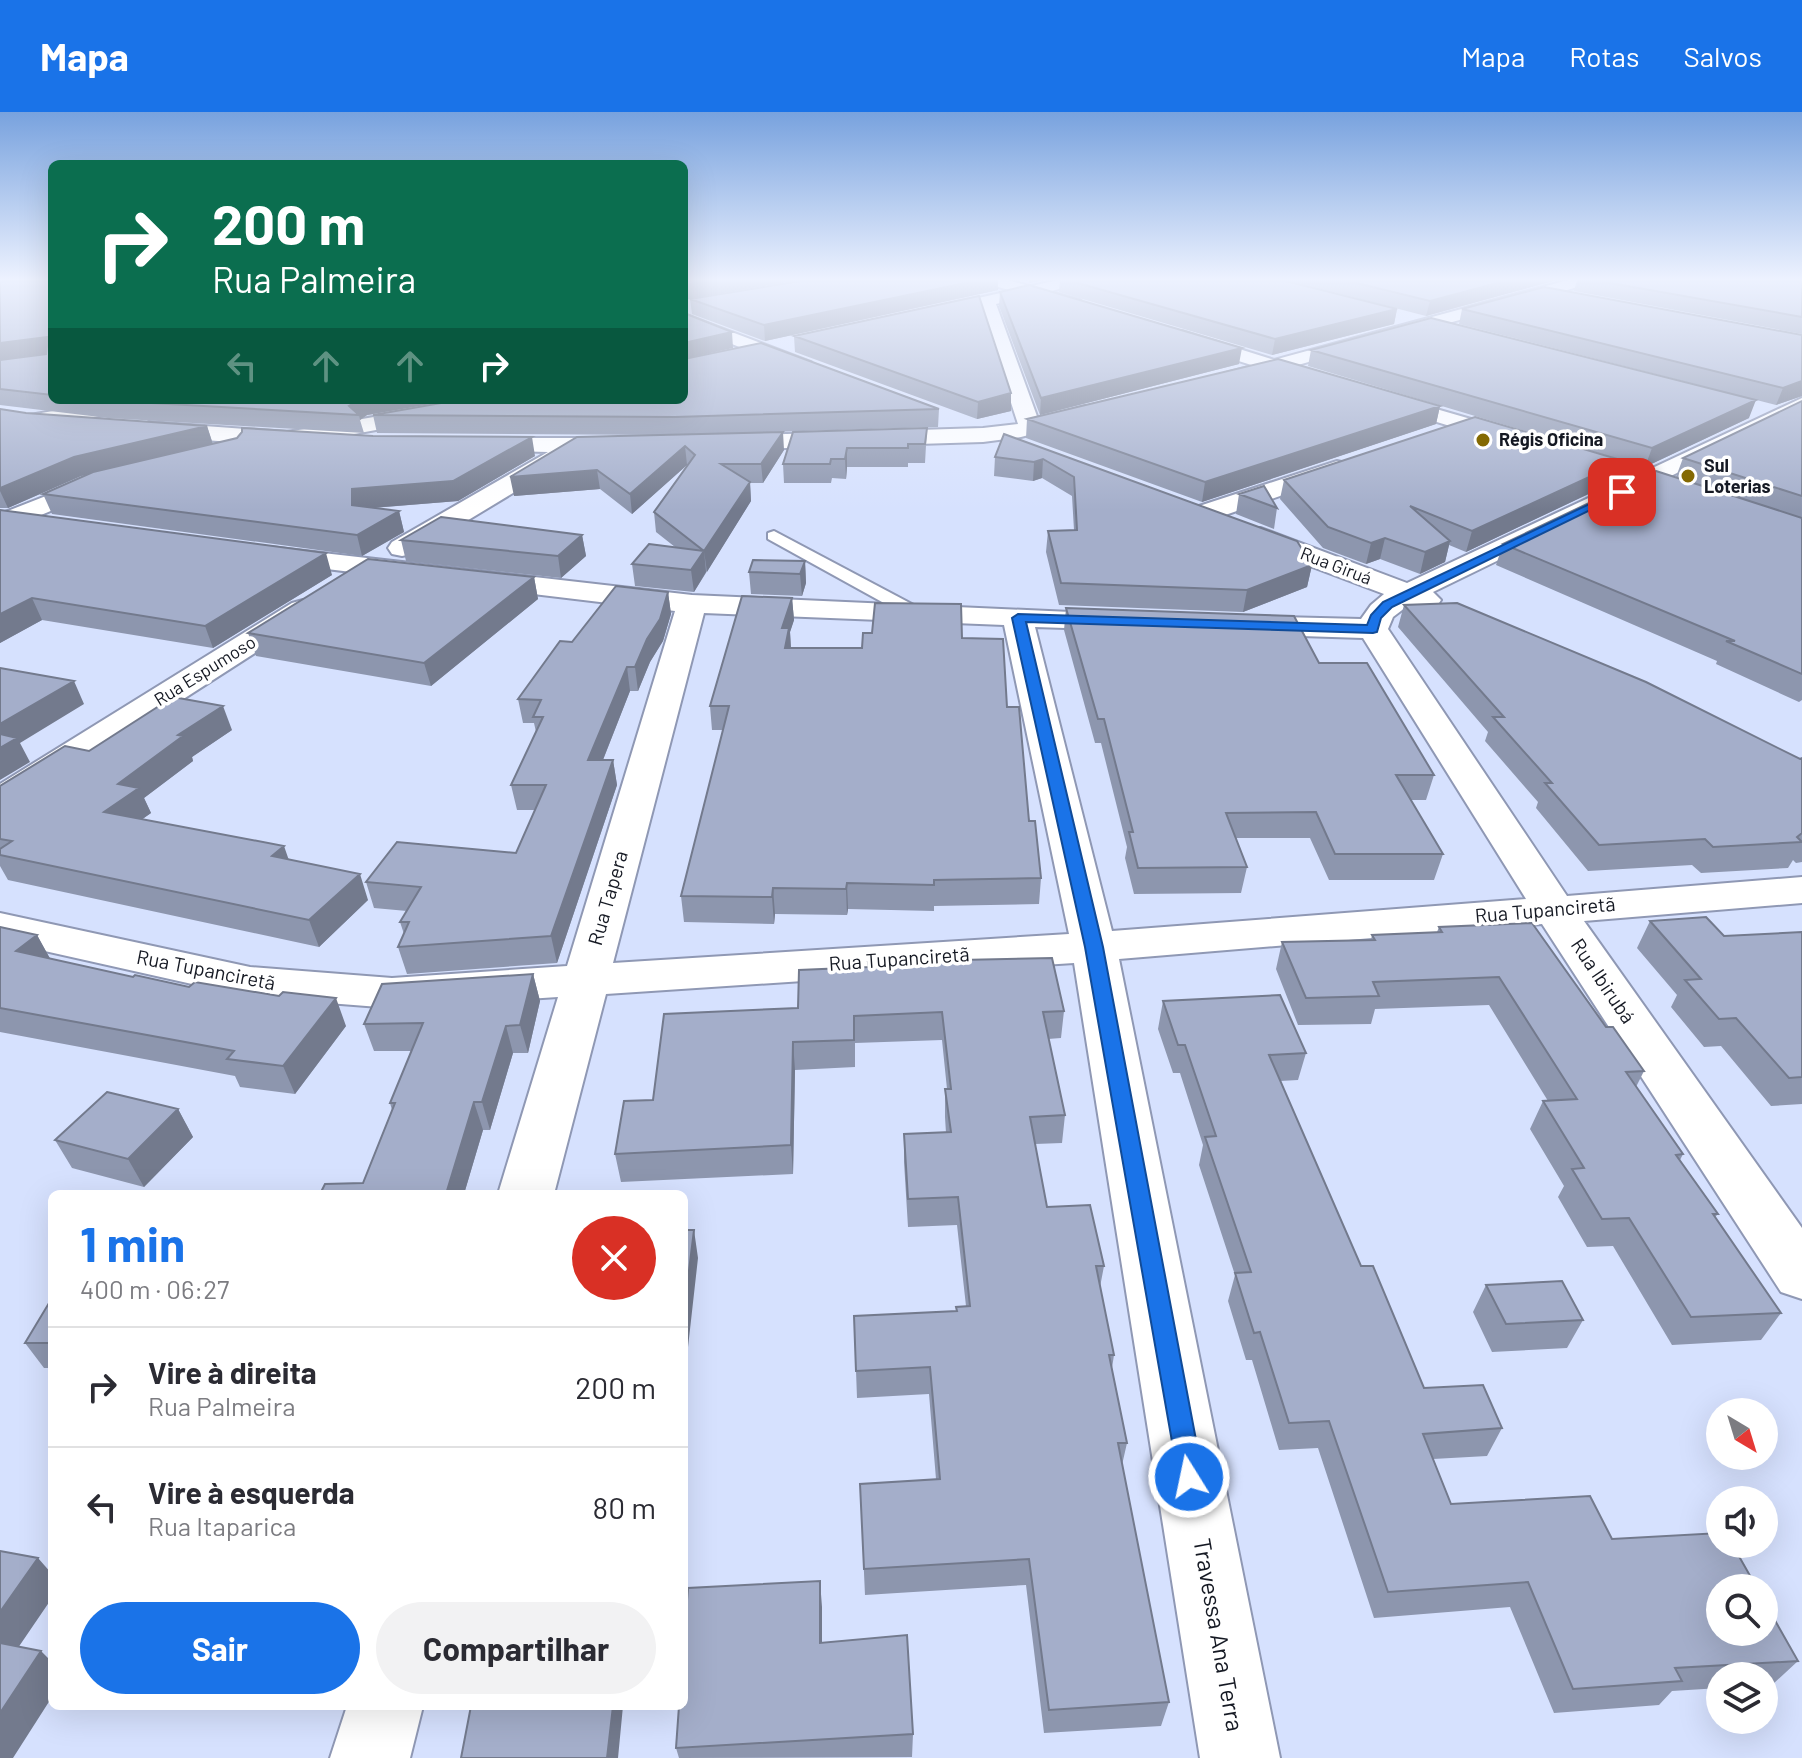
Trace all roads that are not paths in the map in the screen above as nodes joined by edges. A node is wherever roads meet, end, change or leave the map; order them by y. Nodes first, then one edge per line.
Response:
1 (781, 357) edge
2 (1006, 357) edge
3 (1246, 357) edge
4 (1309, 357) edge
5 (1276, 366) junction
6 (824, 374) edge
7 (1215, 382) edge
8 (1337, 385) edge
9 (1366, 394) edge
10 (132, 404) edge
11 (485, 404) edge
12 (1802, 404) edge
13 (1107, 408) edge
14 (925, 413) edge
15 (0, 415) edge
16 (34, 421) junction
17 (1466, 425) junction
18 (0, 427) edge
19 (983, 435) junction
20 (285, 439) junction
21 (1028, 439) junction
22 (1421, 440) edge
23 (698, 443) edge
24 (395, 444) edge
25 (652, 444) edge
26 (456, 445) edge
27 (576, 445) junction
28 (205, 455) edge
29 (1362, 460) edge
30 (121, 476) edge
31 (1649, 480) junction
32 (1170, 504) edge
33 (1199, 515) junction
34 (4, 520) edge
35 (58, 526) edge
36 (1802, 531) edge
37 (774, 536) dead end
38 (244, 551) edge
39 (368, 568) junction
40 (692, 604) junction
41 (1390, 609) junction
42 (1453, 612) edge
43 (917, 614) junction
44 (1018, 618) junction
45 (1157, 622) edge
46 (1219, 624) edge
47 (0, 800) edge
48 (1802, 890) edge
49 (1554, 909) junction
50 (0, 927) edge
51 (1094, 947) junction
52 (586, 979) junction
53 (527, 1190) edge
54 (1802, 1275) edge
55 (384, 1710) edge
56 (370, 1758) edge
57 (1240, 1758) edge

1 - 6 street
2 - 21 street
3 - 5 street
4 - 5 street
5 - 7 street
5 - 8 street
9 - 17 street
10 - 16 street
11 - 20 street
12 - 31 street
13 - 21 street
14 - 19 street
15 - 16 street
16 - 18 street
16 - 20 street
17 - 22 street
17 - 31 street
19 - 21 street
19 - 23 street
20 - 24 street
20 - 28 street
25 - 27 street
26 - 27 street
27 - 39 street, Rua Espumoso
29 - 33 street
30 - 34 street
31 - 36 street
31 - 41 street
32 - 33 street, Rua Giruá
33 - 41 street, Rua Giruá
34 - 35 street
37 - 43 lane
38 - 39 street
39 - 40 street
39 - 47 street, Rua Espumoso
40 - 43 street
40 - 52 street, Rua Tapera
41 - 42 street, Rua Giruá
41 - 46 street
41 - 49 street, Rua Ibirubá
43 - 44 street
44 - 45 street
44 - 51 street, Travessa Ana Terra
48 - 49 street, Rua Tupanciretã
49 - 51 street, Rua Tupanciretã
49 - 54 street, Rua Ibirubá
50 - 52 street, Rua Tupanciretã
51 - 52 street, Rua Tupanciretã
51 - 57 street, Travessa Ana Terra
52 - 53 street, Rua Tapera
55 - 56 street

